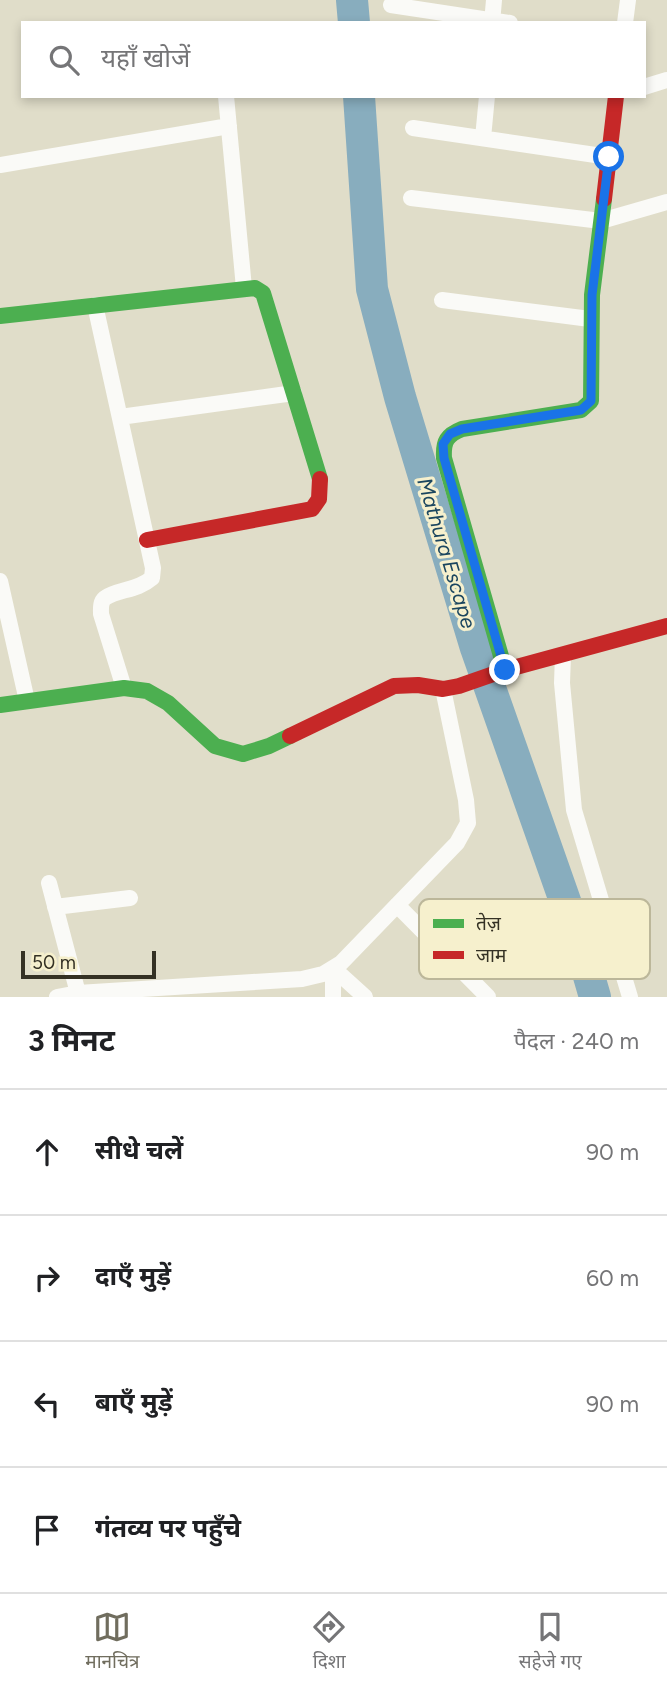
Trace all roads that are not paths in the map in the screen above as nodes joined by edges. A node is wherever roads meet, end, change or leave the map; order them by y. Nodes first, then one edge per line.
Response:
1 (494, 0) edge
2 (628, 0) edge
3 (391, 5) dead end
4 (492, 21) edge
5 (625, 21) edge
6 (667, 80) edge
7 (646, 86) edge
8 (226, 98) edge
9 (487, 98) edge
10 (616, 98) edge
11 (229, 126) junction
12 (413, 128) dead end
13 (483, 138) junction
14 (609, 157) junction
15 (0, 165) edge
16 (411, 198) dead end
17 (667, 202) edge
18 (601, 221) junction
19 (244, 288) junction
20 (442, 300) dead end
21 (95, 305) junction
22 (0, 316) edge
23 (590, 319) junction
24 (294, 393) junction
25 (120, 417) junction
26 (147, 540) junction
27 (0, 581) edge
28 (667, 626) edge
29 (563, 655) junction
30 (500, 671) junction
31 (451, 687) junction
32 (124, 688) junction
33 (27, 701) junction
34 (0, 705) edge
35 (48, 883) dead end
36 (130, 898) dead end
37 (601, 899) edge
38 (397, 905) junction
39 (55, 907) junction
40 (419, 927) edge
41 (333, 968) junction
42 (470, 979) edge
43 (625, 979) edge
44 (269, 989) edge
45 (204, 991) edge
46 (78, 995) edge
47 (57, 997) edge
48 (333, 997) edge
49 (365, 997) edge
50 (488, 997) edge
51 (630, 997) edge

1 - 4 street
2 - 5 street
3 - 4 street
6 - 7 street
8 - 11 street
9 - 13 street
10 - 14 street
11 - 15 street
11 - 19 street
12 - 13 street
13 - 14 street
14 - 18 street
16 - 18 street
17 - 18 street
18 - 23 street
19 - 21 street
19 - 24 street
20 - 23 street
21 - 22 street
21 - 25 street
23 - 30 street
24 - 25 street
24 - 26 street
25 - 26 street
26 - 32 street
27 - 33 street
28 - 29 street
29 - 30 street
29 - 37 street
30 - 31 street
31 - 32 street
31 - 38 street
32 - 33 street
33 - 34 street
35 - 39 street
36 - 39 street
38 - 40 street
38 - 41 street
39 - 46 street
41 - 44 street
41 - 48 street
41 - 49 street
42 - 50 street
43 - 51 street
44 - 45 street
45 - 46 street
46 - 47 street

